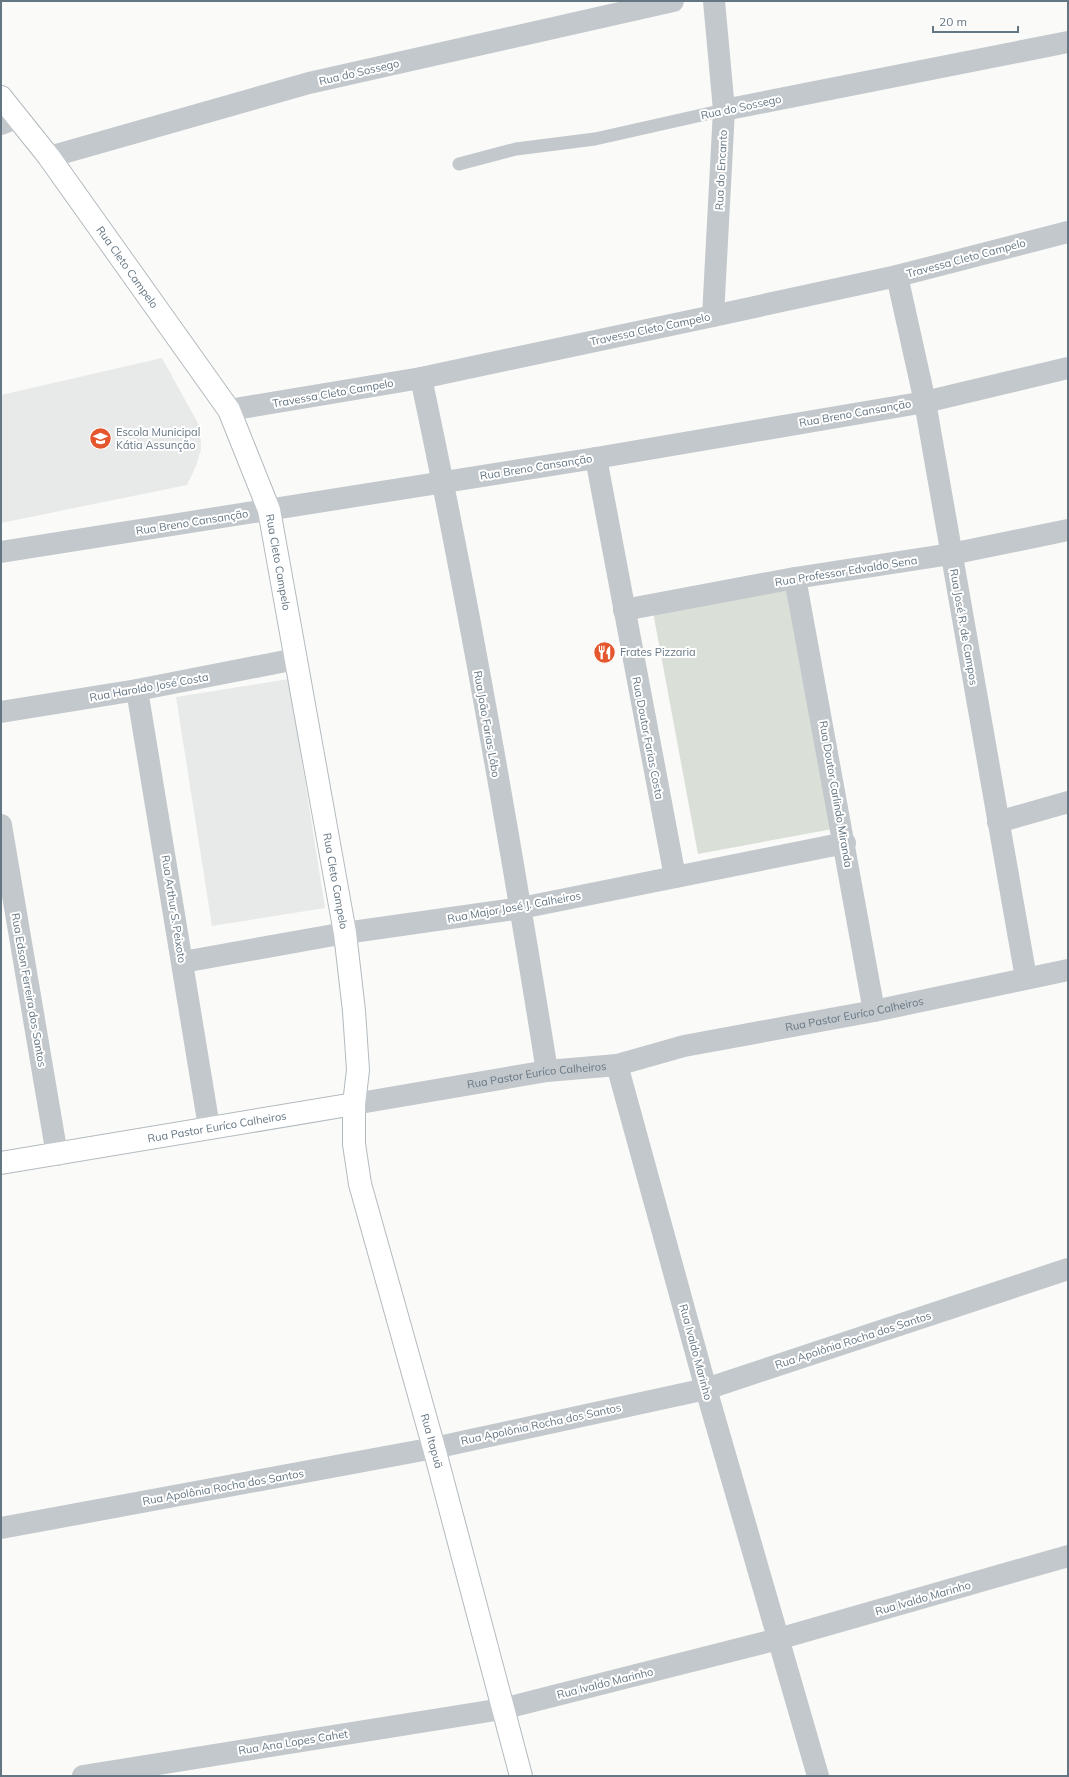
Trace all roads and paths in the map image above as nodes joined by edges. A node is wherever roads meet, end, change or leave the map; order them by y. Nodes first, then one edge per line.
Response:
1 (673, 1) edge
2 (714, 1) edge
3 (1068, 42) edge
4 (1, 97) edge
5 (724, 110) junction
6 (9, 121) edge
7 (49, 157) junction
8 (459, 164) dead end
9 (1068, 232) edge
10 (897, 276) junction
11 (713, 316) junction
12 (1068, 368) edge
13 (421, 378) junction
14 (925, 402) junction
15 (229, 410) junction
16 (596, 458) junction
17 (444, 482) junction
18 (269, 510) junction
19 (1068, 530) edge
20 (1, 552) edge
21 (951, 554) junction
22 (795, 578) junction
23 (624, 610) junction
24 (296, 659) junction
25 (137, 690) junction
26 (1, 712) edge
27 (1068, 802) edge
28 (998, 822) junction
29 (1, 826) edge
30 (845, 843) junction
31 (675, 877) junction
32 (521, 908) junction
33 (345, 933) junction
34 (182, 962) junction
35 (1068, 970) edge
36 (1026, 978) junction
37 (874, 1011) junction
38 (617, 1065) junction
39 (547, 1071) junction
40 (354, 1104) junction
41 (209, 1127) junction
42 (57, 1155) junction
43 (1, 1163) edge
44 (1068, 1270) edge
45 (706, 1389) junction
46 (434, 1448) junction
47 (1, 1528) edge
48 (1068, 1556) edge
49 (778, 1639) junction
50 (502, 1709) junction
51 (83, 1776) edge
52 (520, 1776) edge
53 (818, 1776) edge

1 - 7 street, Rua do Sossego
2 - 5 street, Rua do Encanto
3 - 5 street, Rua do Sossego
4 - 6 main road, Rua Cleto Campelo
5 - 8 lane, Rua do Sossego
5 - 11 street, Rua do Encanto
6 - 7 main road, Rua Cleto Campelo
7 - 15 main road, Rua Cleto Campelo
9 - 10 street, Travessa Cleto Campelo
10 - 11 street, Travessa Cleto Campelo
10 - 14 street, Rua José R. de Campos
11 - 13 street, Travessa Cleto Campelo
12 - 14 street, Rua Breno Cansanção
13 - 15 street, Travessa Cleto Campelo
13 - 17 street, Rua João Farias Lôbo
14 - 16 street, Rua Breno Cansanção
14 - 21 street, Rua José R. de Campos
15 - 18 main road, Rua Cleto Campelo
16 - 17 street, Rua Breno Cansanção
16 - 23 street, Rua Doutor Farias Costa
17 - 18 street, Rua Breno Cansanção
17 - 32 street, Rua João Farias Lôbo
18 - 20 street, Rua Breno Cansanção
18 - 24 main road, Rua Cleto Campelo
19 - 21 street, Rua Professor Edvaldo Sena
21 - 22 street, Rua Professor Edvaldo Sena
21 - 28 street, Rua José R. de Campos
22 - 23 street, Rua Professor Edvaldo Sena
22 - 30 street, Rua Doutor Carlindo Miranda
23 - 31 street, Rua Doutor Farias Costa
24 - 25 street, Rua Haroldo José Costa
24 - 33 main road, Rua Cleto Campelo
25 - 26 street, Rua Haroldo José Costa
25 - 34 street, Rua Arthur S. Peixoto
27 - 28 street
28 - 36 street, Rua José R. de Campos
29 - 42 street, Rua Edson Ferreira dos Santos
30 - 31 street, Rua Major José J. Calheiros
30 - 37 street, Rua Doutor Carlindo Miranda
31 - 32 street, Rua Major José J. Calheiros
32 - 33 street, Rua Major José J. Calheiros
32 - 39 street, Rua João Farias Lôbo
33 - 34 street, Rua Major José J. Calheiros
33 - 40 main road, Rua Cleto Campelo
34 - 41 street, Rua Arthur S. Peixoto
35 - 36 street, Rua Pastor Euríco Calheiros
36 - 37 street, Rua Pastor Euríco Calheiros
37 - 38 street, Rua Pastor Euríco Calheiros
38 - 39 street, Rua Pastor Euríco Calheiros
38 - 45 street, Rua Ivaldo Marinho
39 - 40 street, Rua Pastor Euríco Calheiros
40 - 41 main road, Rua Pastor Euríco Calheiros
40 - 46 main road, Rua Itapuã
41 - 42 main road, Rua Pastor Euríco Calheiros
42 - 43 main road, Rua Pastor Euríco Calheiros
44 - 45 street, Rua Apolônia Rocha dos Santos
45 - 46 street, Rua Apolônia Rocha dos Santos
45 - 49 street, Rua Ivaldo Marinho
46 - 47 street, Rua Apolônia Rocha dos Santos
46 - 50 main road, Rua Itapuã
48 - 49 street, Rua Ivaldo Marinho
49 - 50 street, Rua Ivaldo Marinho
49 - 53 street, Rua Ivaldo Marinho
50 - 51 street, Rua Ana Lopes Cahet
50 - 52 main road, Rua Itapuã

